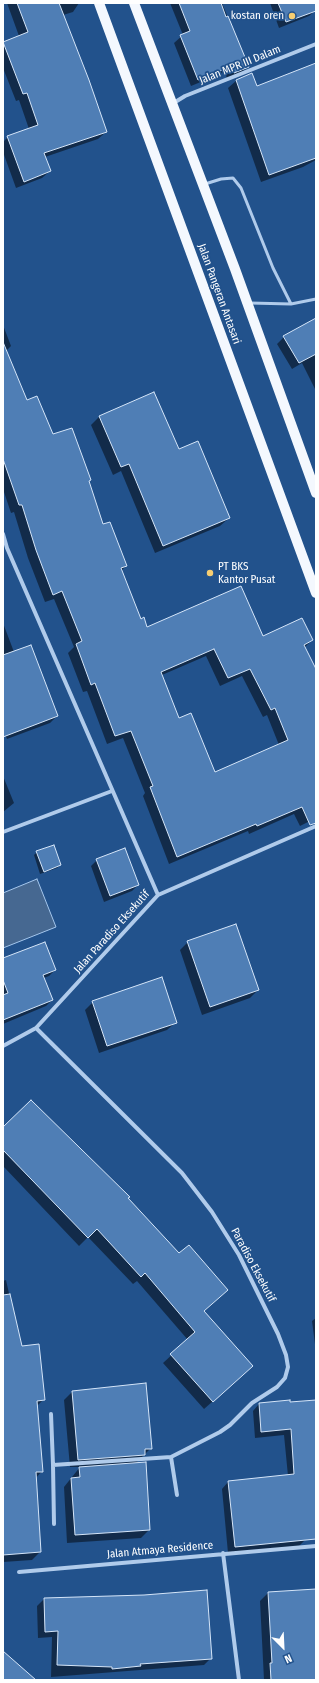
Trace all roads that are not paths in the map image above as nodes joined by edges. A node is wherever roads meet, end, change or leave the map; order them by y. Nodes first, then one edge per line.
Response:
1 (99, 3) edge
2 (134, 3) edge
3 (316, 44) edge
4 (172, 104) junction
5 (202, 185) junction
6 (316, 299) edge
7 (247, 303) junction
8 (291, 304) junction
9 (316, 493) edge
10 (3, 534) edge
11 (5, 549) edge
12 (316, 593) edge
13 (112, 791) junction
14 (316, 826) edge
15 (3, 832) edge
16 (158, 895) junction
17 (36, 1028) junction
18 (3, 1046) edge
19 (51, 1414) dead end
20 (171, 1457) junction
21 (53, 1465) junction
22 (176, 1495) dead end
23 (54, 1524) dead end
24 (316, 1546) edge
25 (223, 1553) junction
26 (19, 1572) dead end
27 (239, 1680) edge

1 - 12 main road, Jalan Pangeran Antasari
2 - 4 main road, Jalan Pangeran Antasari
3 - 4 street, Jalan MPR III Dalam
4 - 5 main road, Jalan Pangeran Antasari
5 - 7 main road, Jalan Pangeran Antasari
5 - 8 lane
6 - 8 lane
7 - 8 lane
7 - 9 main road, Jalan Pangeran Antasari
10 - 11 street
11 - 13 street
13 - 15 street
13 - 16 street
14 - 16 street, Jalan Paradiso Eksekutif
16 - 17 street, Jalan Paradiso Eksekutif
17 - 18 street, Jalan Paradiso Eksekutif
17 - 20 street, Paradiso Eksekutif
19 - 21 street
20 - 21 street
20 - 22 street
21 - 23 street
24 - 25 street
25 - 26 street, Jalan Atmaya Residence
25 - 27 street, Jalan Atmaya Residence

